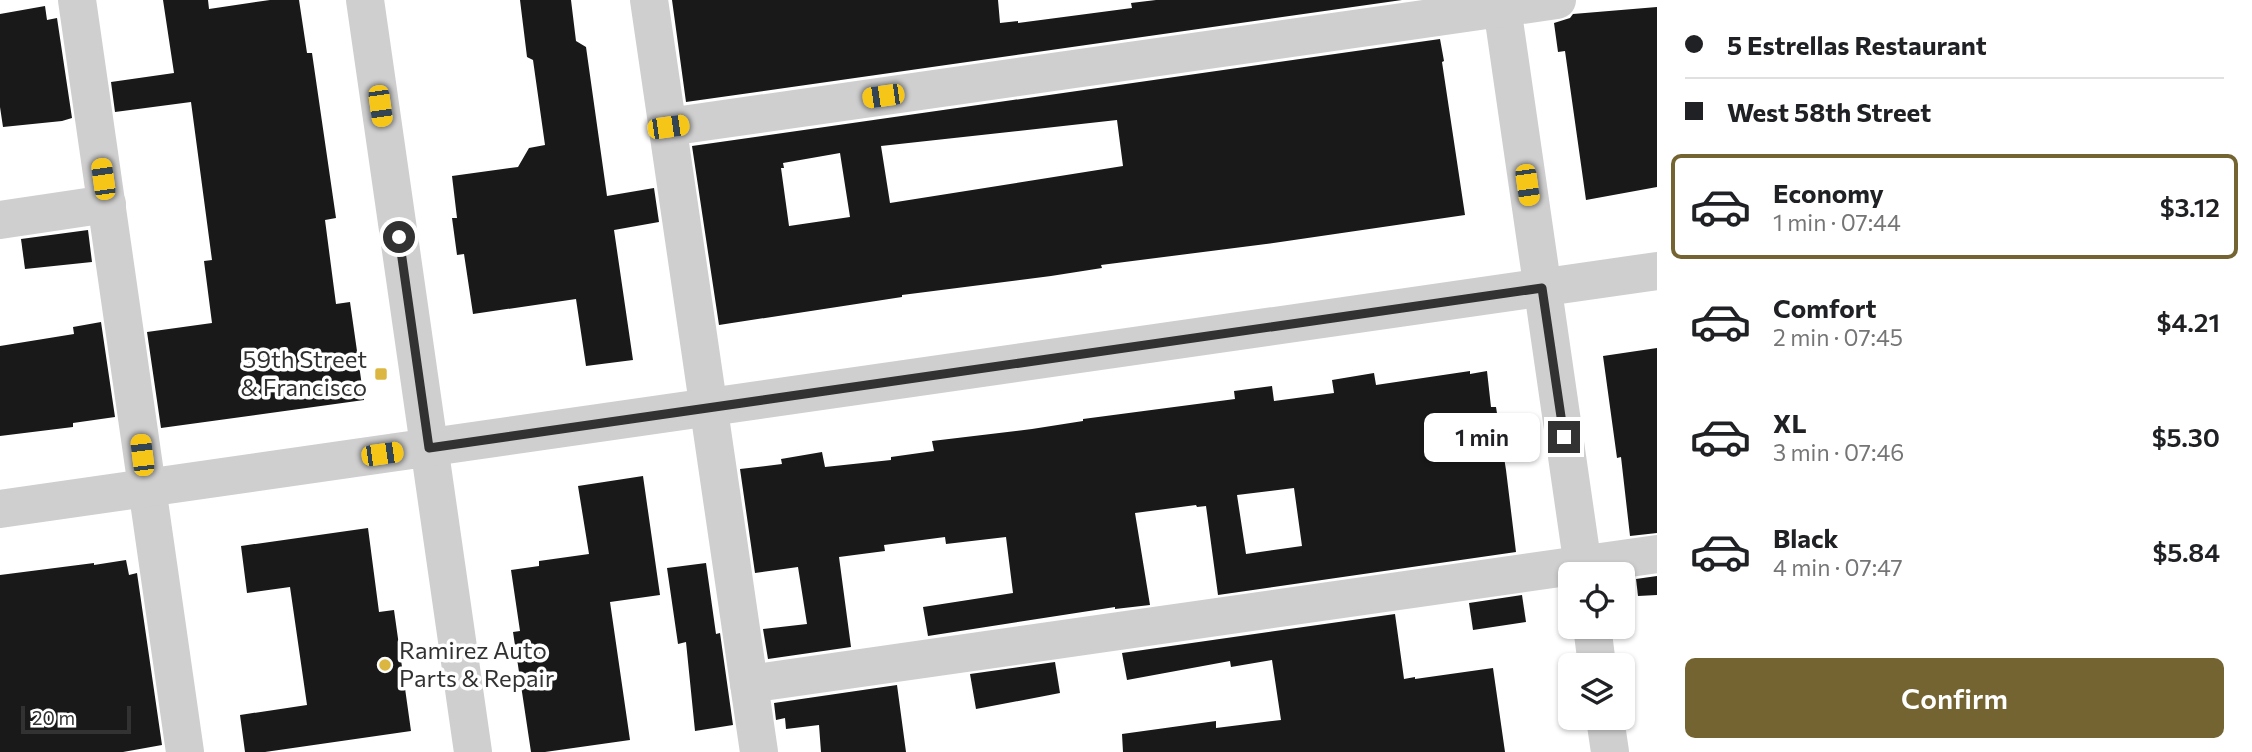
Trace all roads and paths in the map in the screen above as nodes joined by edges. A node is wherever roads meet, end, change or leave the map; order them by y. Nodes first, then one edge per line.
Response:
1 (77, 0) edge
2 (365, 0) edge
3 (649, 0) edge
4 (1557, 0) edge
5 (1501, 4) edge
6 (668, 127) junction
7 (107, 204) junction
8 (0, 220) edge
9 (1657, 271) edge
10 (1542, 288) junction
11 (709, 407) junction
12 (429, 448) junction
13 (147, 488) junction
14 (0, 509) edge
15 (1657, 554) edge
16 (1582, 562) edge
17 (1618, 562) edge
18 (1558, 572) edge
19 (749, 684) junction
20 (1607, 730) edge
21 (185, 752) edge
22 (473, 752) edge
23 (759, 752) edge
24 (1610, 752) edge

1 - 7 street
2 - 12 street
3 - 6 street
4 - 5 street
5 - 6 street
5 - 10 street
6 - 11 street
7 - 8 street
7 - 13 street
9 - 10 street
10 - 11 street
10 - 16 street
11 - 12 street
11 - 19 street
12 - 13 street
12 - 22 street
13 - 14 street
13 - 21 street
15 - 17 street
18 - 19 street
19 - 23 street
20 - 24 street

